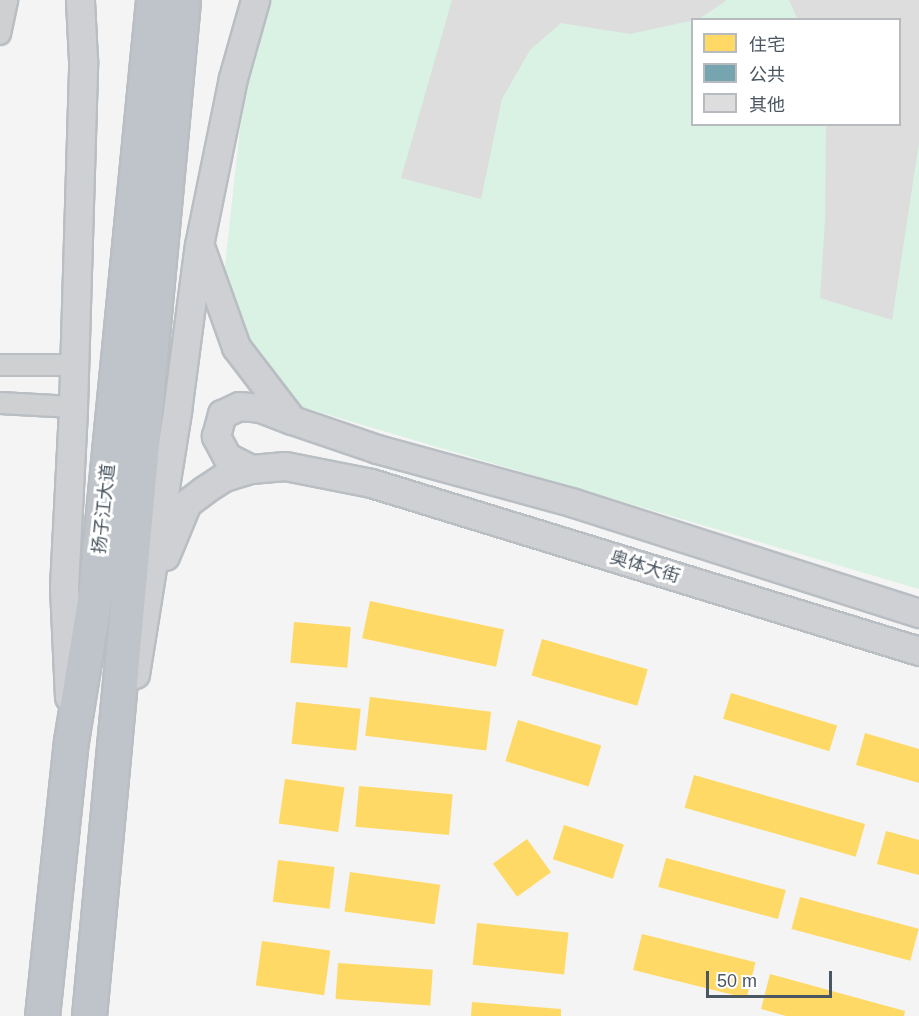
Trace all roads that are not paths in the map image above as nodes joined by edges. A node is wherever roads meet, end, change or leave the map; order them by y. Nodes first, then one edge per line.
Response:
1 (7, 0) edge
2 (80, 0) edge
3 (153, 0) edge
4 (183, 0) edge
5 (255, 0) edge
6 (0, 34) edge
7 (199, 245) junction
8 (0, 364) edge
9 (73, 364) junction
10 (0, 403) edge
11 (73, 407) junction
12 (292, 420) junction
13 (251, 469) junction
14 (919, 614) edge
15 (139, 649) junction
16 (919, 651) edge
17 (71, 741) junction
18 (98, 925) junction
19 (42, 1016) edge
20 (89, 1016) edge

1 - 6 street
2 - 9 street
3 - 17 highway, 扬子江大道
4 - 18 highway, 扬子江大道
5 - 7 street
7 - 12 street
7 - 15 street
8 - 9 street
9 - 11 street
10 - 11 street
11 - 17 street
12 - 13 street
12 - 14 street
13 - 15 street, 奥体大街
13 - 16 street, 奥体大街
15 - 18 street
17 - 19 highway, 扬子江大道
18 - 20 highway, 扬子江大道

